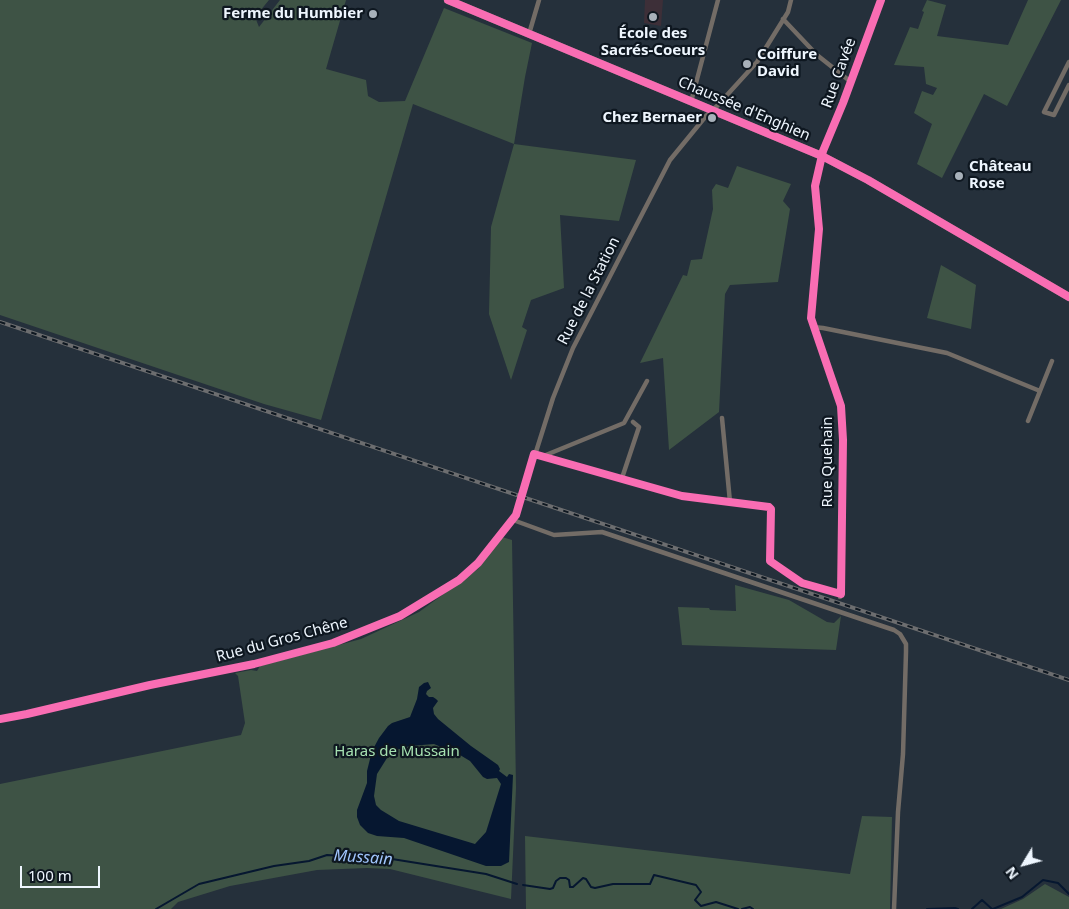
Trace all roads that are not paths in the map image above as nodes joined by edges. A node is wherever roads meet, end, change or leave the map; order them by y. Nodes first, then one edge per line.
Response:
1 (448, 0) edge
2 (539, 0) edge
3 (718, 0) edge
4 (791, 0) edge
5 (881, 0) edge
6 (783, 20) junction
7 (529, 34) junction
8 (1069, 62) edge
9 (851, 82) junction
10 (1069, 85) edge
11 (691, 102) junction
12 (712, 111) junction
13 (822, 156) junction
14 (1069, 297) edge
15 (813, 327) junction
16 (1052, 361) dead end
17 (647, 381) dead end
18 (1040, 391) junction
19 (722, 418) dead end
20 (1028, 421) dead end
21 (633, 422) dead end
22 (534, 454) junction
23 (541, 457) junction
24 (622, 478) junction
25 (522, 499) joint
26 (730, 502) junction
27 (512, 520) junction
28 (0, 719) edge
29 (894, 909) edge

1 - 7 main road, Chaussée d'Enghien
2 - 7 street
3 - 11 street
4 - 6 street, Rue de la Station
5 - 9 street, Rue Cavée
6 - 9 street
6 - 12 street, Rue de la Station
7 - 11 main road, Chaussée d'Enghien
8 - 10 street
9 - 13 street, Rue Cavée
11 - 12 main road, Chaussée d'Enghien
12 - 13 main road, Chaussée d'Enghien
12 - 22 street, Rue de la Station
13 - 14 main road, Chaussée d'Enghien
13 - 15 street, Rue Quehain
15 - 18 street
15 - 26 street, Rue Quehain
16 - 18 street
17 - 23 street
18 - 20 street
19 - 26 street
21 - 24 street
22 - 23 street
22 - 25 street, Rue de la Station
23 - 24 street
24 - 26 street
25 - 27 street, Rue du Gros Chêne
27 - 28 street, Rue du Gros Chêne
27 - 29 street

